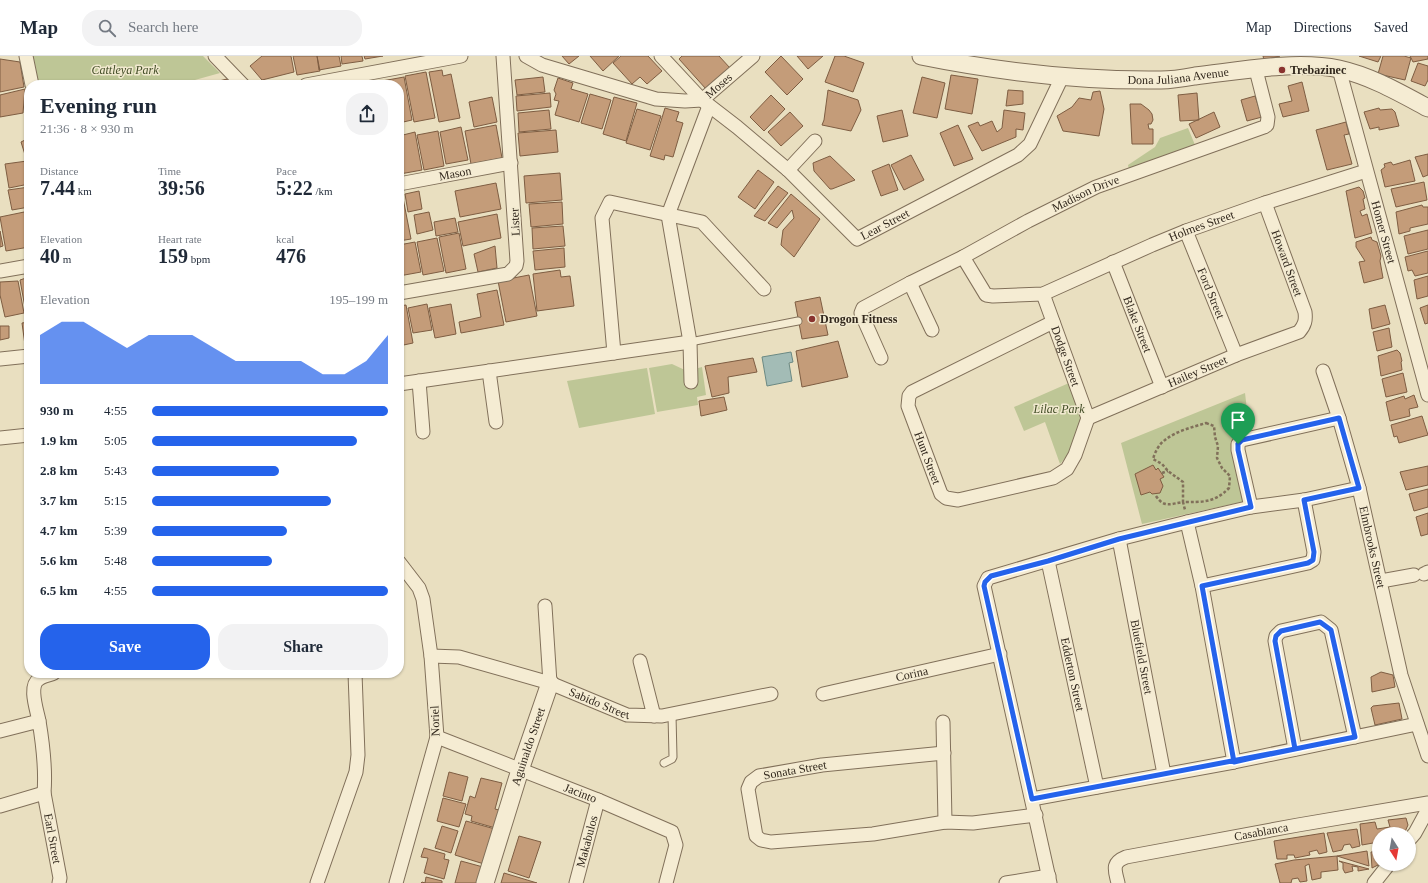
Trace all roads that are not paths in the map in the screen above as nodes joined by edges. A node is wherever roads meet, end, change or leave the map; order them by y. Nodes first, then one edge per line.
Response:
1 (26, 56) edge
2 (215, 56) edge
3 (461, 56) edge
4 (503, 56) edge
5 (526, 56) edge
6 (661, 56) edge
7 (754, 56) edge
8 (921, 56) edge
9 (962, 60) edge
10 (1339, 69) junction
11 (1256, 70) junction
12 (1062, 77) junction
13 (31, 80) edge
14 (238, 80) edge
15 (333, 80) edge
16 (705, 103) junction
17 (1428, 108) edge
18 (815, 141) dead end
19 (511, 163) junction
20 (788, 170) junction
21 (1366, 172) junction
22 (404, 183) edge
23 (1265, 204) junction
24 (668, 215) junction
25 (1186, 231) junction
26 (963, 257) junction
27 (1113, 262) junction
28 (24, 267) edge
29 (0, 271) edge
30 (910, 283) junction
31 (764, 289) dead end
32 (404, 293) edge
33 (1042, 294) junction
34 (798, 322) dead end
35 (1053, 322) junction
36 (1305, 323) joint
37 (932, 330) dead end
38 (690, 342) junction
39 (614, 353) junction
40 (1236, 355) junction
41 (24, 357) edge
42 (881, 358) dead end
43 (0, 359) edge
44 (489, 371) junction
45 (1323, 371) dead end
46 (419, 381) junction
47 (691, 382) dead end
48 (404, 383) edge
49 (1162, 386) junction
50 (1428, 395) edge
51 (1088, 418) junction
52 (1339, 418) junction
53 (496, 422) dead end
54 (423, 432) dead end
55 (24, 436) edge
56 (0, 438) edge
57 (1359, 488) junction
58 (1304, 500) junction
59 (1251, 507) junction
60 (1188, 522) junction
61 (1119, 539) junction
62 (1048, 561) junction
63 (404, 568) edge
64 (1422, 574) edge
65 (1381, 581) junction
66 (1202, 586) junction
67 (545, 606) dead end
68 (1000, 654) junction
69 (431, 656) junction
70 (640, 661) dead end
71 (42, 678) edge
72 (355, 678) edge
73 (550, 683) junction
74 (771, 694) dead end
75 (823, 694) dead end
76 (672, 714) junction
77 (654, 716) junction
78 (39, 721) junction
79 (943, 722) dead end
80 (1417, 724) junction
81 (0, 731) edge
82 (438, 737) junction
83 (1355, 737) junction
84 (1295, 749) junction
85 (944, 752) junction
86 (1428, 756) edge
87 (1234, 762) junction
88 (664, 764) dead end
89 (520, 770) junction
90 (1164, 774) junction
91 (1097, 787) junction
92 (44, 793) junction
93 (1032, 799) junction
94 (598, 800) junction
95 (1428, 803) edge
96 (0, 805) edge
97 (1428, 809) edge
98 (1036, 815) junction
99 (945, 822) junction
100 (1416, 831) edge
101 (1383, 871) edge
102 (1050, 880) edge
103 (59, 883) edge
104 (317, 883) edge
105 (396, 883) edge
106 (485, 883) edge
107 (576, 883) edge
108 (666, 883) edge
109 (1006, 883) edge
110 (1118, 883) edge
111 (1374, 883) edge

1 - 13 street
2 - 14 street
3 - 15 street
4 - 19 street, Lister
5 - 16 street
6 - 16 street, Lear Street
7 - 16 street, Moses
8 - 9 street, Dona Juliana Avenue
9 - 12 street, Dona Juliana Avenue
10 - 11 street, Dona Juliana Avenue
10 - 17 street, Dona Juliana Avenue
10 - 21 street, Homer Street
11 - 12 street, Dona Juliana Avenue
11 - 26 street, Madison Drive
12 - 20 street, Lear Street
16 - 20 street, Lear Street
16 - 24 street
18 - 20 street
19 - 22 street, Mason
19 - 32 street, Lister
21 - 23 street, Holmes Street
21 - 50 street, Homer Street
23 - 25 street, Holmes Street
23 - 36 street, Howard Street
24 - 31 street
24 - 38 street
24 - 39 street
25 - 27 street, Holmes Street
25 - 40 street, Ford Street
26 - 30 street, Madison Drive
26 - 33 street
27 - 33 street, Holmes Street
27 - 49 street, Blake Street
28 - 29 street
30 - 37 street
30 - 42 street, Madison Drive
33 - 35 street, Dodge Street
34 - 38 lane
35 - 51 street, Dodge Street
35 - 51 street, Hunt Street
36 - 40 street, Hailey Street
38 - 39 street
38 - 47 street
39 - 44 street
40 - 49 street, Hailey Street
41 - 43 street
44 - 46 street
44 - 53 street
45 - 52 street, Elmbrooks Street
46 - 48 street
46 - 54 street
49 - 51 street, Hailey Street
52 - 57 street, Elmbrooks Street
52 - 59 street
55 - 56 street
57 - 58 street
57 - 65 street, Elmbrooks Street
58 - 59 street
58 - 66 street
59 - 60 street
60 - 61 street
60 - 66 street
61 - 62 street
61 - 90 street, Bluefield Street
62 - 68 street
62 - 91 street, Edderton Street
63 - 69 street, Noriel
64 - 65 street
65 - 80 street, Elmbrooks Street
66 - 87 street
67 - 73 street, Aguinaldo Street
68 - 75 street, Corina
68 - 93 street
69 - 73 street, Sabido Street
69 - 82 street, Noriel
70 - 77 street
71 - 78 street, Earl Street
72 - 104 street
73 - 77 street, Sabido Street
73 - 89 street, Aguinaldo Street
74 - 76 street, Sabido Street
76 - 77 street, Sabido Street
76 - 88 lane
78 - 81 street
78 - 92 street, Earl Street
79 - 85 street
80 - 83 street
80 - 86 street, Elmbrooks Street
82 - 89 street, Jacinto
82 - 105 street, Noriel
83 - 84 street
83 - 84 street
84 - 87 street
85 - 99 street
85 - 99 street, Sonata Street
87 - 90 street
89 - 94 street, Jacinto
89 - 106 street, Aguinaldo Street
90 - 91 street
91 - 93 street
92 - 96 street
92 - 103 street, Earl Street
93 - 98 street
94 - 107 street, Makabulos
94 - 108 street, Jacinto
95 - 110 street, Casablanca
97 - 100 street
98 - 99 street, Sonata Street
98 - 102 street
101 - 111 street
102 - 109 street

